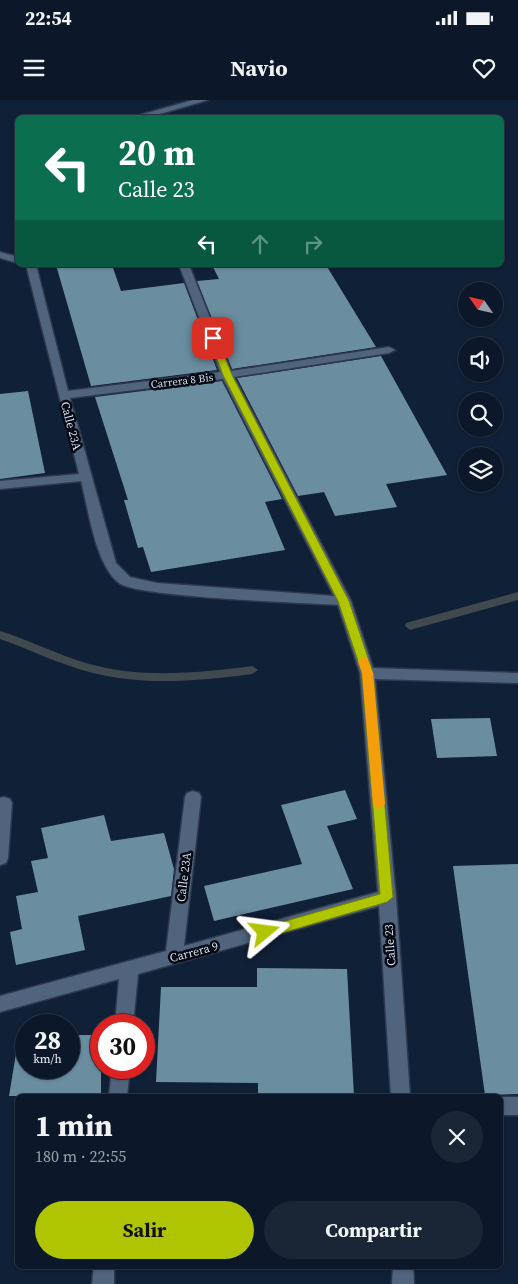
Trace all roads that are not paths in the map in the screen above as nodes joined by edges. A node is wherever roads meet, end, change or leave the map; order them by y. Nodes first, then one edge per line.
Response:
1 (204, 100) edge
2 (146, 115) edge
3 (0, 255) edge
4 (15, 259) edge
5 (31, 267) edge
6 (185, 267) edge
7 (389, 350) dead end
8 (227, 375) junction
9 (63, 395) junction
10 (85, 477) junction
11 (0, 485) edge
12 (344, 601) junction
13 (367, 673) junction
14 (518, 678) edge
15 (193, 797) dead end
16 (4, 804) dead end
17 (0, 858) edge
18 (387, 897) junction
19 (174, 957) junction
20 (129, 969) junction
21 (0, 1004) edge
22 (125, 1014) edge
23 (120, 1079) edge
24 (118, 1094) edge
25 (401, 1094) edge
26 (503, 1106) edge
27 (518, 1106) edge
28 (104, 1269) edge
29 (403, 1269) edge
30 (103, 1284) edge
31 (404, 1284) edge

1 - 2 street
3 - 4 street
5 - 9 street, Calle 23A
6 - 8 street, Calle 23
7 - 8 street, Carrera 8 Bis
8 - 9 street, Carrera 8 Bis
8 - 12 street, Calle 23
9 - 10 street, Calle 23A
10 - 11 street
10 - 12 street, Calle 23A
12 - 13 street, Calle 23
13 - 14 street
13 - 18 street, Calle 23
15 - 19 street, Calle 23A
16 - 17 street
18 - 19 street, Carrera 9
18 - 25 street, Calle 23
19 - 20 street, Carrera 9
20 - 21 street, Carrera 9
20 - 22 street
23 - 24 street
26 - 27 street
28 - 30 street
29 - 31 street

